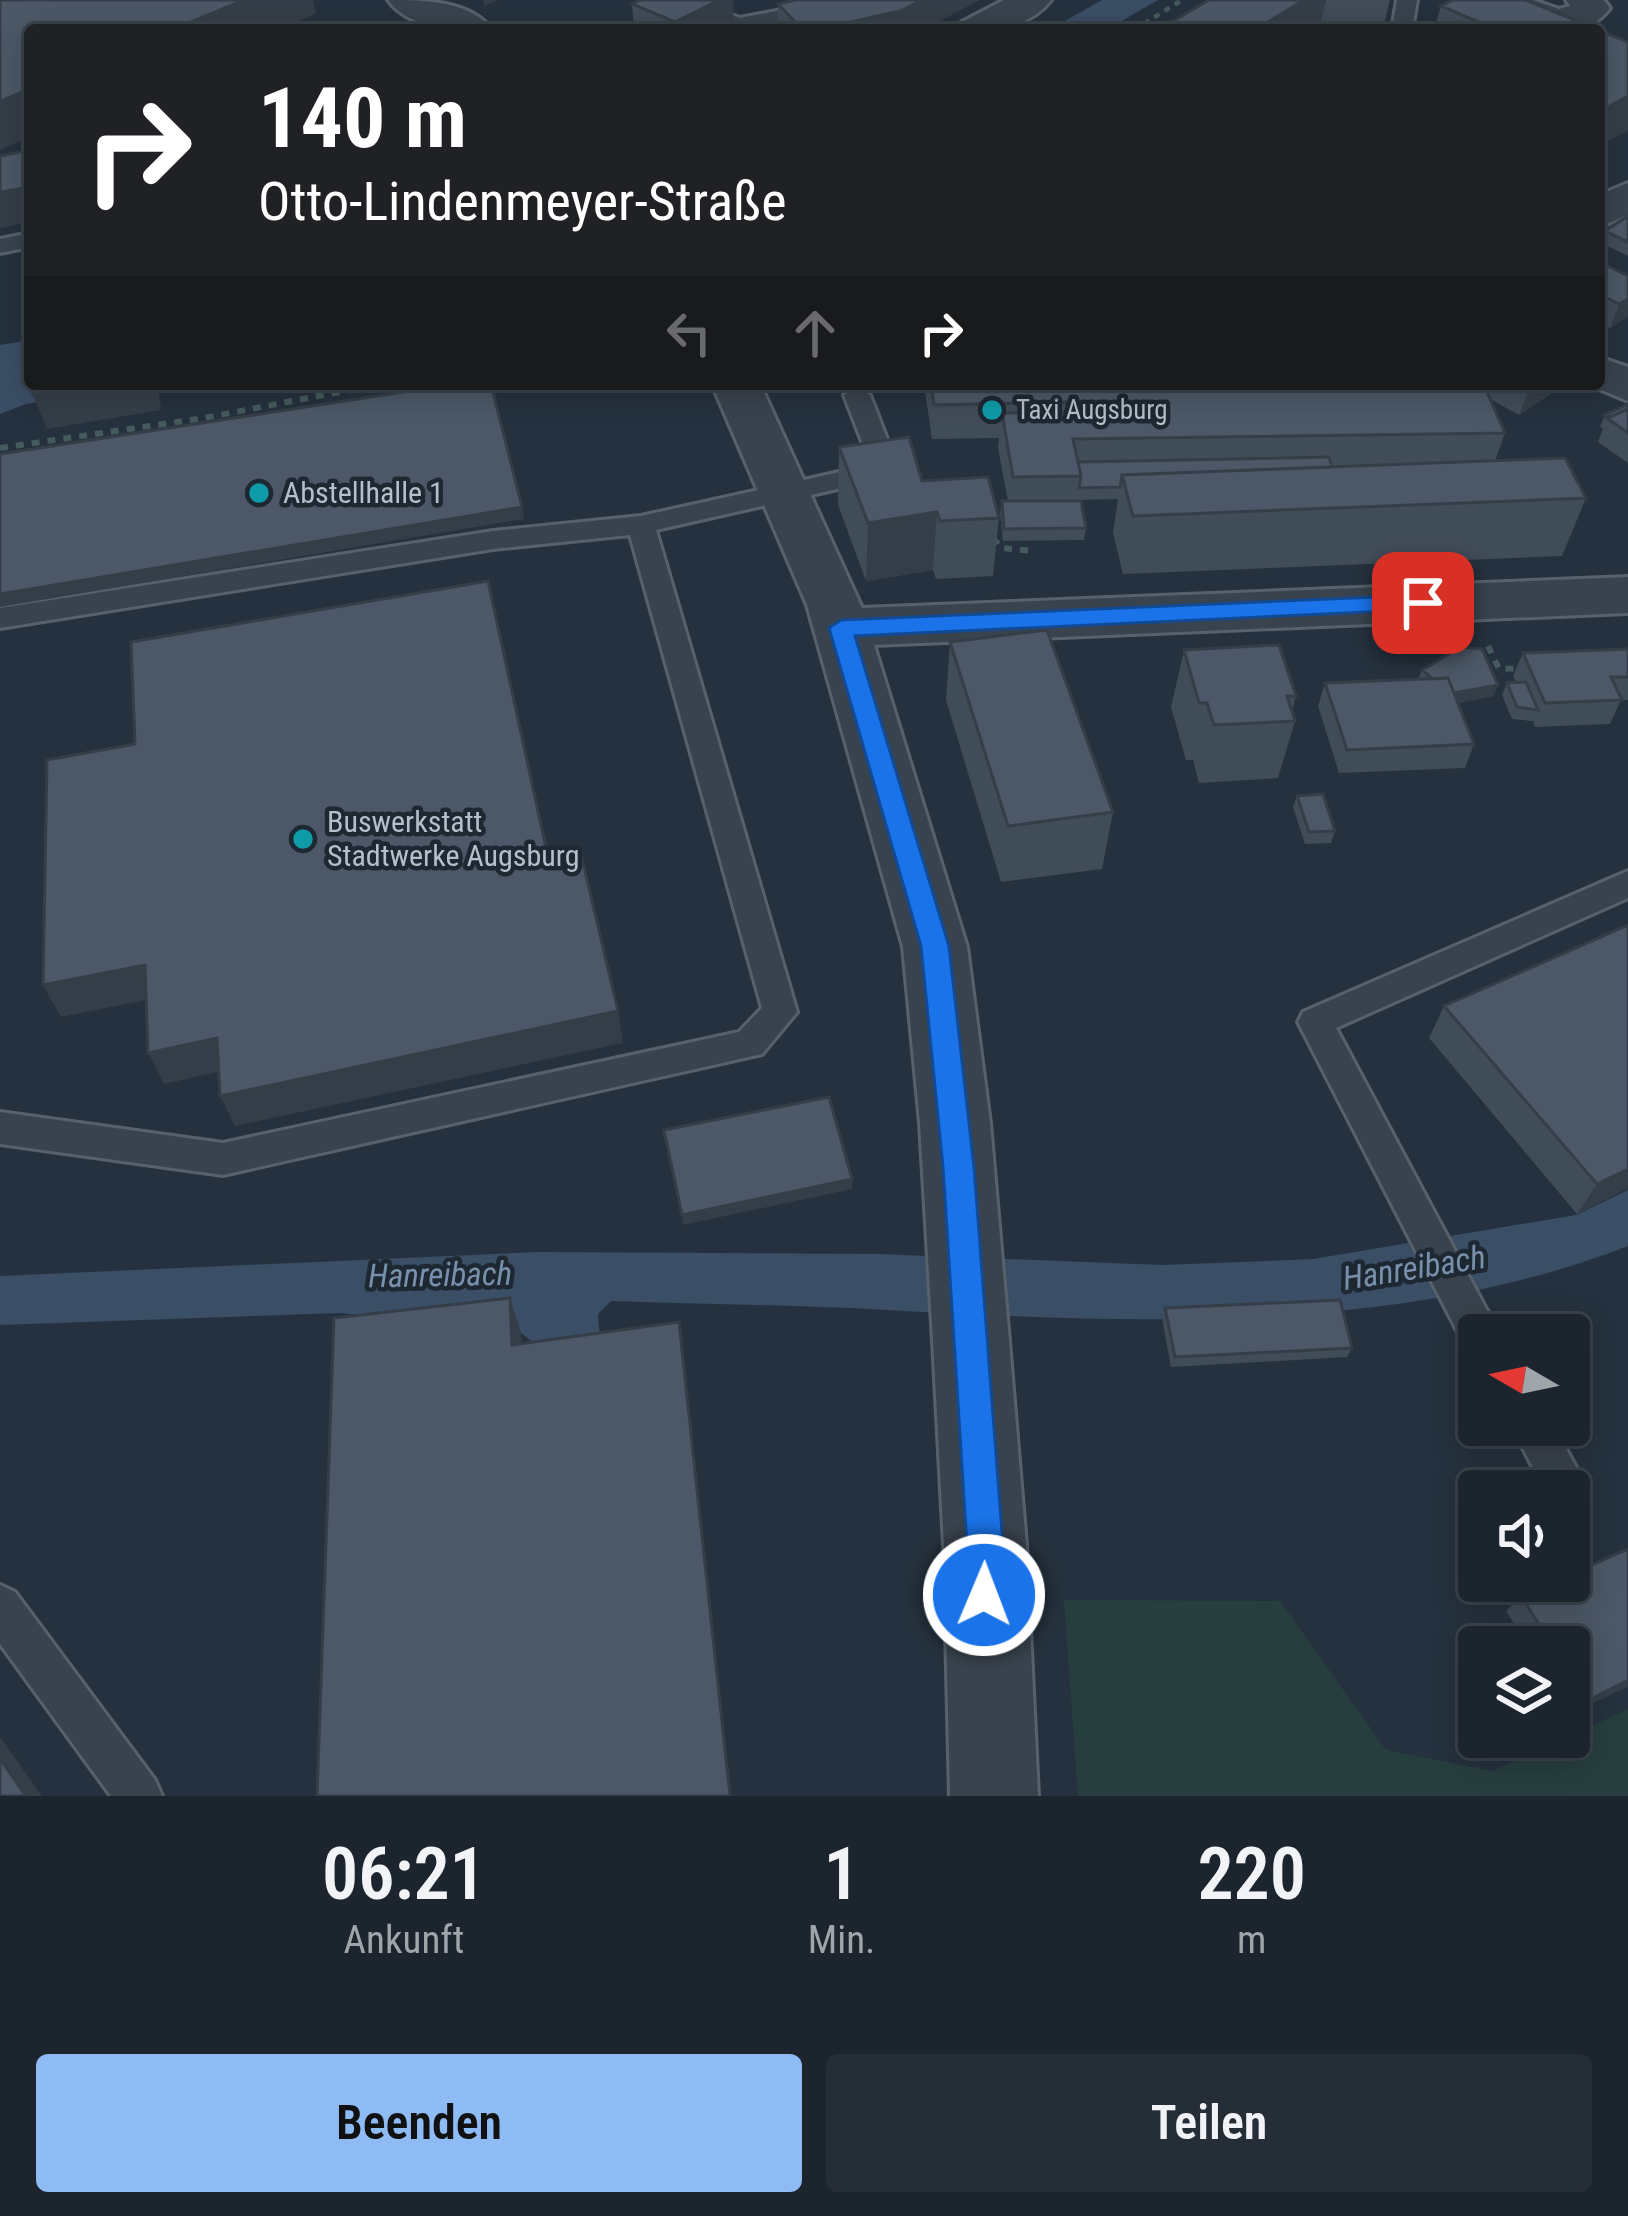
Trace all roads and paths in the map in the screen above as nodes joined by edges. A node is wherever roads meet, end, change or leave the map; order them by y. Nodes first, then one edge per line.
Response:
1 (407, 0) edge
2 (673, 0) edge
3 (848, 0) edge
4 (1032, 0) edge
5 (1182, 0) edge
6 (1502, 0) edge
7 (1167, 10) junction
8 (1597, 15) edge
9 (1187, 16) edge
10 (459, 24) edge
11 (987, 24) edge
12 (1144, 24) edge
13 (350, 390) edge
14 (739, 390) edge
15 (857, 395) dead end
16 (0, 448) edge
17 (783, 492) junction
18 (641, 525) junction
19 (985, 528) edge
20 (1034, 551) dead end
21 (1628, 595) edge
22 (1467, 602) junction
23 (0, 618) edge
24 (841, 628) junction
25 (1541, 668) edge
26 (1628, 884) edge
27 (0, 1129) edge
28 (1468, 1314) edge
29 (0, 1607) edge
30 (140, 1796) edge
31 (994, 1796) edge

1 - 10 street
2 - 3 lane
4 - 11 street
5 - 7 path
6 - 8 street
7 - 9 path
7 - 12 path
13 - 16 path
14 - 17 street
15 - 17 lane
17 - 18 lane
17 - 24 street
18 - 23 lane
18 - 27 lane
19 - 20 path
21 - 22 street
22 - 24 street
22 - 25 path
24 - 31 street
26 - 28 lane
29 - 30 lane

